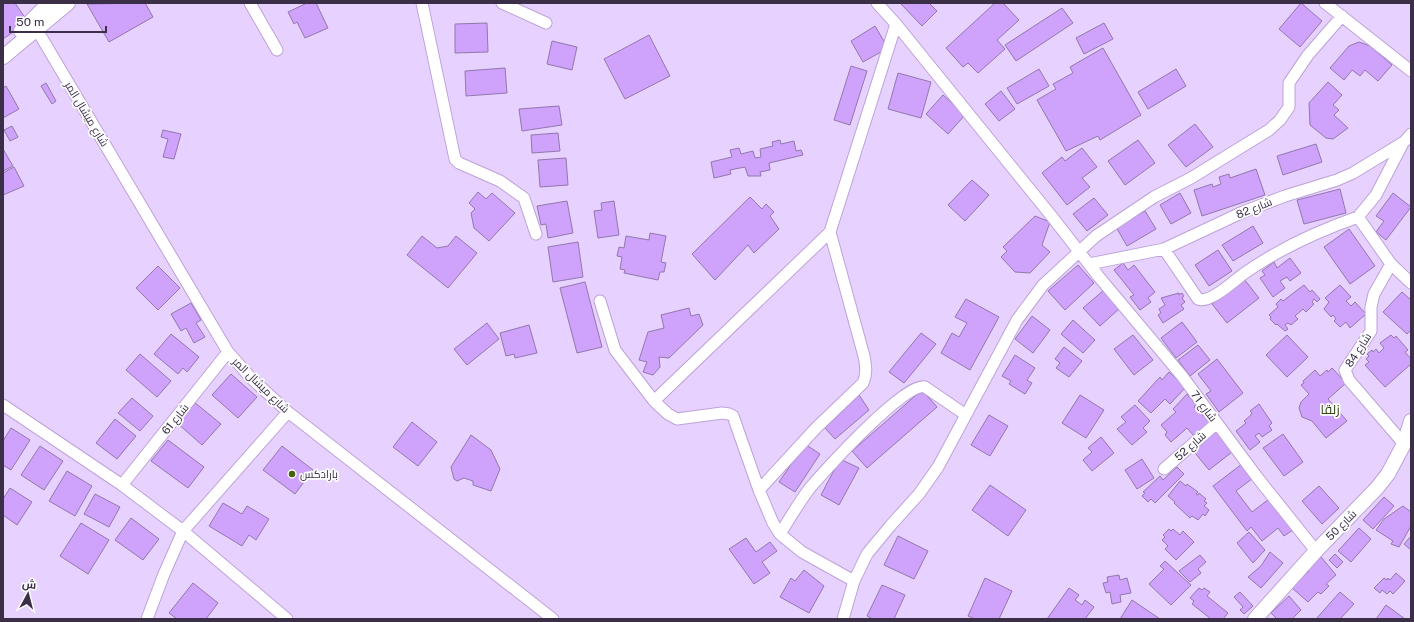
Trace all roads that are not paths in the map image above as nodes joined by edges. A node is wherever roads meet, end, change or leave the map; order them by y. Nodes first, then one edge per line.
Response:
1 (50, 3) edge
2 (68, 3) edge
3 (250, 3) edge
4 (422, 3) edge
5 (502, 3) edge
6 (877, 3) edge
7 (1325, 3) edge
8 (1334, 3) edge
9 (1342, 16) junction
10 (546, 23) dead end
11 (896, 24) junction
12 (37, 30) junction
13 (3, 47) edge
14 (276, 50) dead end
15 (3, 57) edge
16 (1411, 64) edge
17 (1411, 71) edge
18 (1407, 138) edge
19 (1358, 217) junction
20 (830, 232) junction
21 (536, 234) dead end
22 (1164, 249) junction
23 (1079, 251) junction
24 (1089, 264) junction
25 (1391, 264) junction
26 (1411, 283) edge
27 (600, 301) dead end
28 (228, 352) junction
29 (654, 401) junction
30 (3, 405) edge
31 (288, 412) junction
32 (966, 415) junction
33 (1411, 421) edge
34 (1217, 423) junction
35 (1404, 444) junction
36 (1164, 469) dead end
37 (122, 486) junction
38 (759, 490) junction
39 (183, 531) junction
40 (780, 534) junction
41 (1316, 551) junction
42 (854, 581) junction
43 (147, 619) edge
44 (287, 619) edge
45 (553, 619) edge
46 (843, 619) edge
47 (1255, 619) edge

1 - 13 street
2 - 12 street
3 - 14 street
4 - 21 street
5 - 10 street
6 - 11 street, شارع 71
7 - 9 street
8 - 16 street
9 - 17 street
9 - 23 street
11 - 20 street
11 - 23 street, شارع 71
12 - 15 street
12 - 28 street, شارع ميشال المر
18 - 19 street
18 - 22 street, شارع 82
19 - 22 street
19 - 25 street
20 - 29 street
20 - 38 street
22 - 24 street, شارع 82
23 - 24 street, شارع 71
23 - 32 street
24 - 34 street, شارع 71
25 - 26 street
25 - 35 street, شارع 84
27 - 29 street
28 - 31 street, شارع ميشال المر
28 - 37 street, شارع 61
29 - 38 street
30 - 37 street
31 - 39 street
31 - 45 street, شارع ميشال المر
32 - 40 street
32 - 42 street
33 - 35 street, شارع 50
34 - 36 street, شارع 52
34 - 41 street, شارع 71
35 - 41 street, شارع 50
37 - 39 street
38 - 40 street
39 - 43 street
39 - 44 street
40 - 42 street
41 - 47 street, شارع 50
42 - 46 street

